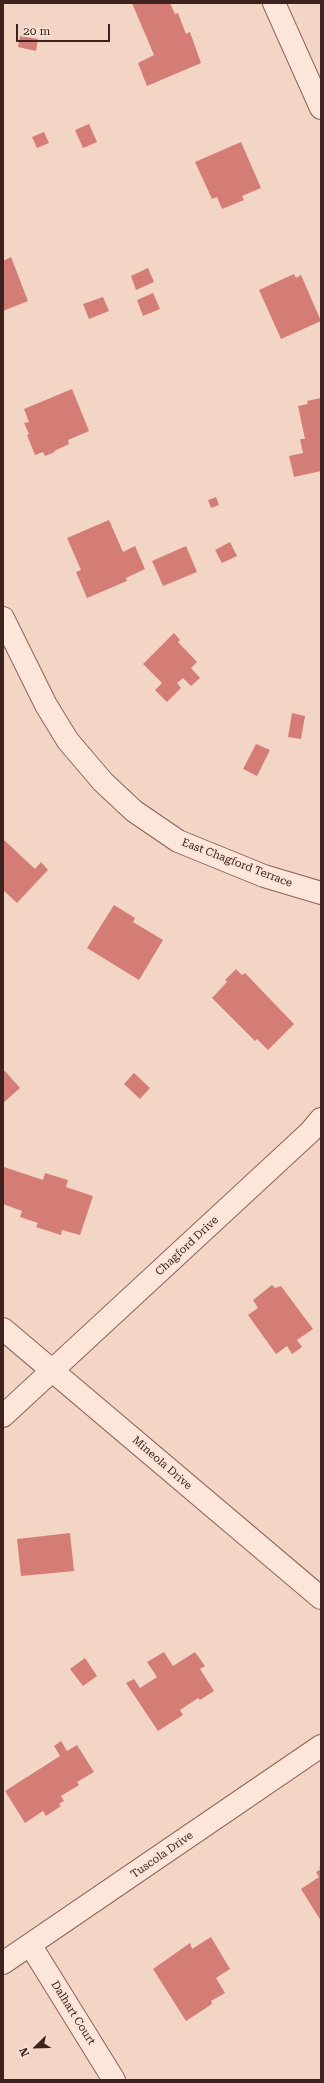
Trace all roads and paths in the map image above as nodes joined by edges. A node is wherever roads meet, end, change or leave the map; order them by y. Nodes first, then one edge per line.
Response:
1 (274, 3) edge
2 (321, 108) edge
3 (3, 618) edge
4 (321, 893) edge
5 (321, 1119) edge
6 (3, 1329) edge
7 (52, 1371) junction
8 (3, 1416) edge
9 (321, 1598) edge
10 (321, 1746) edge
11 (31, 1946) junction
12 (3, 1963) edge
13 (114, 2080) edge

1 - 2 street
3 - 4 street, East Chagford Terrace
5 - 7 street, Chagford Drive
6 - 7 street, Mineola Drive
7 - 8 street, Chagford Drive
7 - 9 street, Mineola Drive
10 - 11 street, Tuscola Drive
11 - 12 street, Tuscola Drive
11 - 13 street, Dalhart Court

